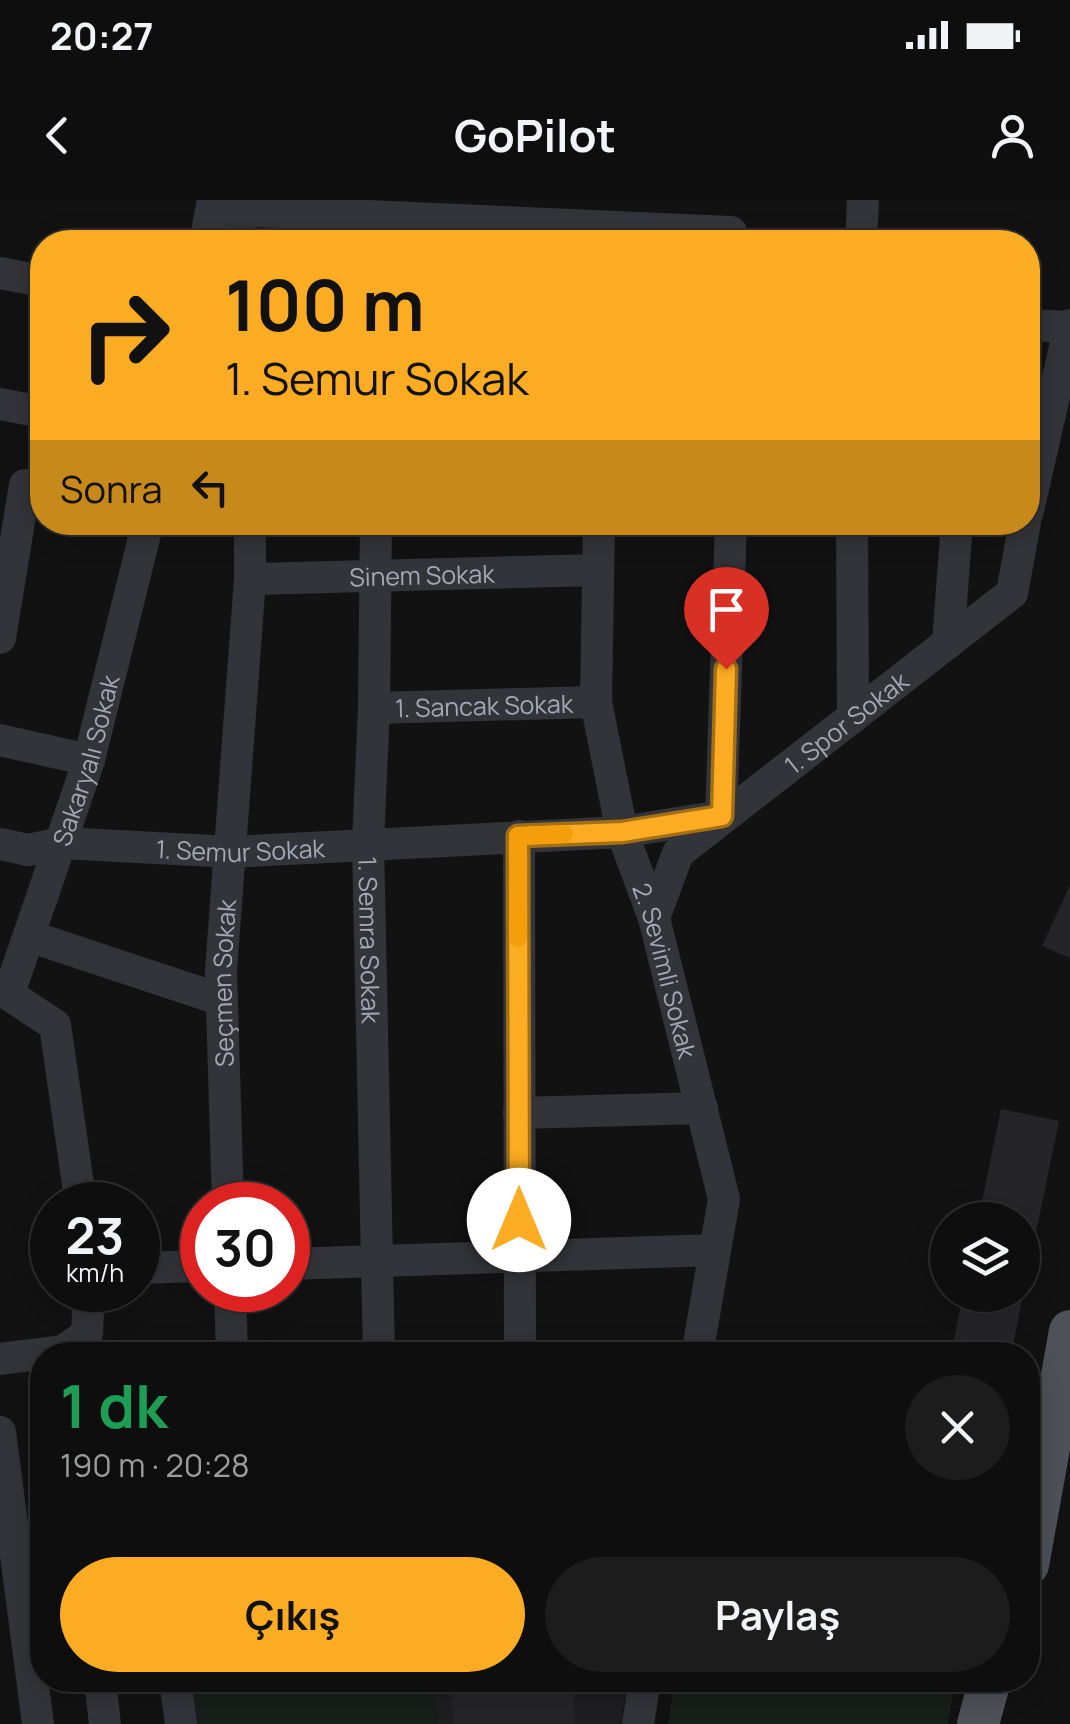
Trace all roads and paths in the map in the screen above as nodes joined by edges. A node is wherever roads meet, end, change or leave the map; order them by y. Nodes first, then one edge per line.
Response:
1 (862, 200) edge
2 (221, 203) edge
3 (382, 220) edge
4 (579, 223) edge
5 (731, 225) edge
6 (209, 230) edge
7 (237, 230) edge
8 (861, 230) edge
9 (0, 273) edge
10 (30, 279) edge
11 (1040, 325) edge
12 (1070, 326) edge
13 (0, 404) edge
14 (30, 410) edge
15 (1040, 436) edge
16 (22, 484) edge
17 (145, 535) edge
18 (250, 535) edge
19 (376, 535) edge
20 (598, 535) edge
21 (731, 535) edge
22 (852, 535) edge
23 (956, 535) edge
24 (1023, 535) edge
25 (596, 570) junction
26 (376, 576) junction
27 (250, 579) junction
28 (0, 638) edge
29 (948, 643) junction
30 (596, 702) junction
31 (374, 708) junction
32 (853, 717) junction
33 (0, 740) edge
34 (89, 760) junction
35 (722, 816) junction
36 (622, 832) junction
37 (518, 836) junction
38 (62, 843) junction
39 (368, 843) junction
40 (0, 844) edge
41 (232, 852) junction
42 (654, 918) junction
43 (29, 936) junction
44 (4, 991) edge
45 (222, 1000) junction
46 (702, 1108) junction
47 (519, 1113) junction
48 (78, 1182) edge
49 (227, 1182) edge
50 (714, 1250) junction
51 (519, 1256) junction
52 (377, 1260) junction
53 (310, 1263) edge
54 (88, 1312) edge
55 (231, 1312) edge
56 (1070, 1332) edge
57 (77, 1342) edge
58 (232, 1342) edge
59 (379, 1342) edge
60 (520, 1342) edge
61 (699, 1342) edge
62 (30, 1356) edge
63 (0, 1359) edge
64 (0, 1432) edge
65 (1040, 1498) edge
66 (30, 1663) edge
67 (34, 1692) edge
68 (101, 1692) edge
69 (176, 1692) edge
70 (643, 1692) edge
71 (987, 1692) edge
72 (1010, 1692) edge
73 (38, 1724) edge
74 (105, 1724) edge
75 (180, 1724) edge
76 (638, 1724) edge
77 (978, 1724) edge
78 (1006, 1724) edge

1 - 8 street
2 - 3 street
2 - 6 street
2 - 7 street
3 - 4 street
4 - 5 street
9 - 10 street
11 - 12 street
12 - 15 street
13 - 14 street
16 - 28 street
17 - 34 street, Sakaryalı Sokak
18 - 27 street, Seçmen Sokak
19 - 26 street, 1. Semra Sokak
20 - 25 street, 2. Sevimli Sokak
21 - 35 street
22 - 32 street
23 - 29 street
24 - 29 street, 1. Spor Sokak
25 - 26 street, Sinem Sokak
25 - 30 street, 2. Sevimli Sokak
26 - 27 street, Sinem Sokak
26 - 31 street, 1. Semra Sokak
27 - 41 street, Seçmen Sokak
29 - 32 street, 1. Spor Sokak
30 - 31 street, 1. Sancak Sokak
30 - 36 street, 2. Sevimli Sokak
31 - 39 street, 1. Semra Sokak
32 - 35 street, 1. Spor Sokak
33 - 34 street
34 - 38 street, Sakaryalı Sokak
35 - 36 street, 1. Semur Sokak
35 - 42 street, 1. Spor Sokak
36 - 37 street, 1. Semur Sokak
36 - 42 street, 2. Sevimli Sokak
37 - 39 street, 1. Semur Sokak
37 - 47 street
38 - 40 street, 1. Semur Sokak
38 - 41 street, 1. Semur Sokak
38 - 43 street, Sakaryalı Sokak
39 - 41 street, 1. Semur Sokak
39 - 52 street, 1. Semra Sokak
41 - 45 street, Seçmen Sokak
42 - 46 street, 2. Sevimli Sokak
43 - 44 street, Sakaryalı Sokak
43 - 45 street
44 - 48 street
45 - 49 street, Seçmen Sokak
46 - 47 street
46 - 50 street, 2. Sevimli Sokak
47 - 51 street
50 - 51 street
50 - 61 street, 2. Sevimli Sokak
51 - 52 street
51 - 60 street
52 - 53 street
52 - 59 street, 1. Semra Sokak
54 - 57 street
55 - 58 street
56 - 65 main road
62 - 63 street
64 - 66 street
67 - 73 street
68 - 74 street
69 - 75 street
70 - 76 street
71 - 77 main road
72 - 78 main road

